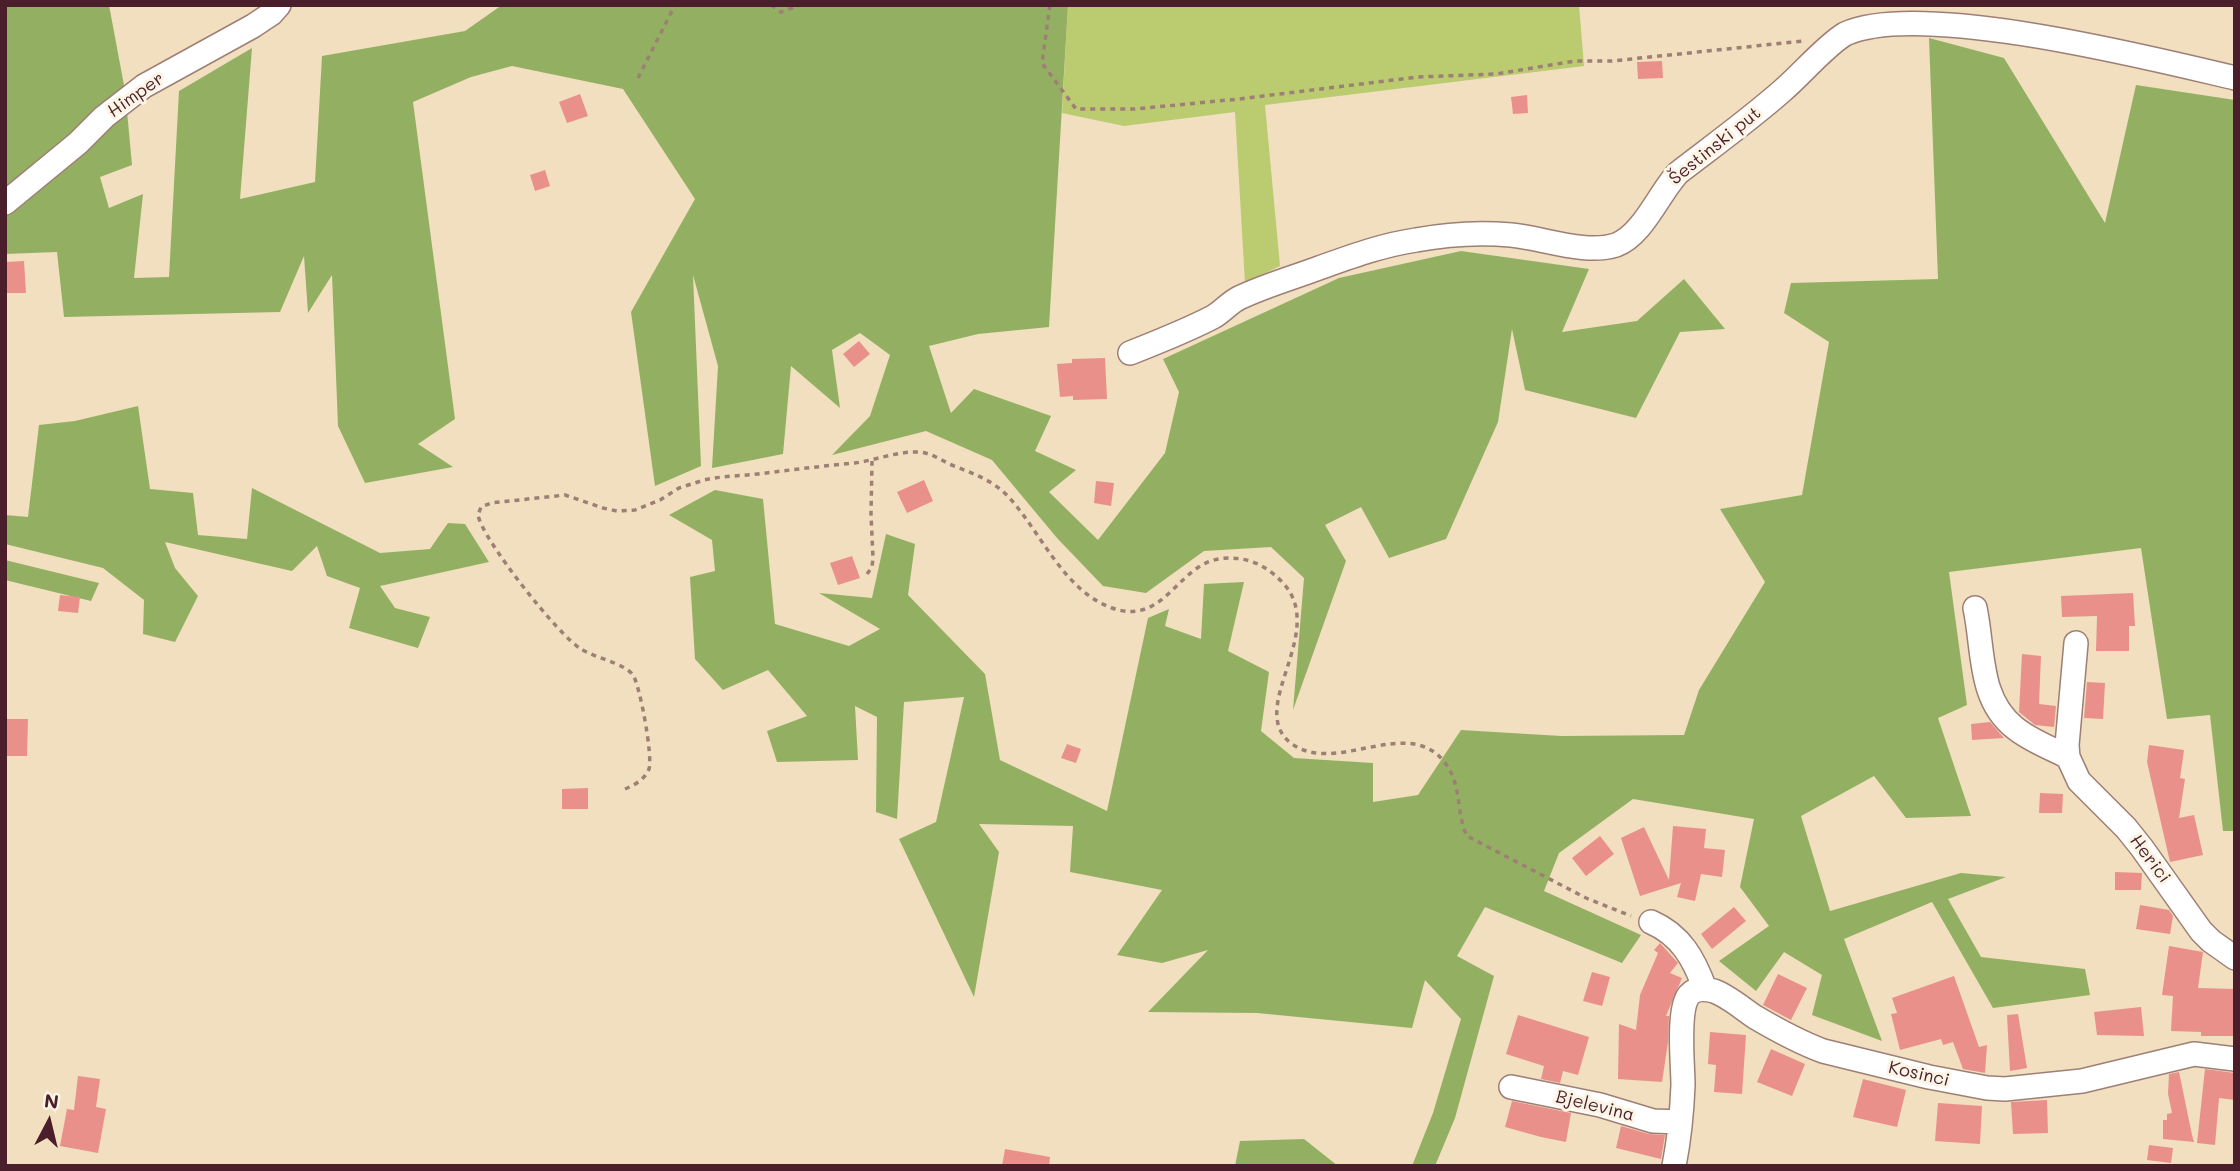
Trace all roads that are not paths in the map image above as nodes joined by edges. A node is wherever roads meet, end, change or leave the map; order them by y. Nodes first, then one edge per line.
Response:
1 (279, 5) edge
2 (2235, 78) edge
3 (5, 203) edge
4 (1130, 353) dead end
5 (1975, 608) dead end
6 (2076, 643) dead end
7 (2068, 757) junction
8 (1651, 922) road end
9 (2235, 958) edge
10 (1705, 989) junction
11 (2235, 1059) edge
12 (1511, 1087) dead end
13 (1680, 1122) junction
14 (1674, 1166) edge

1 - 3 street, Himper
2 - 4 street, Šestinski put
5 - 7 street
6 - 7 street
7 - 9 street, Herici
8 - 10 street
10 - 11 street, Kosinci
10 - 13 street
12 - 13 street, Bjelevina
13 - 14 street

